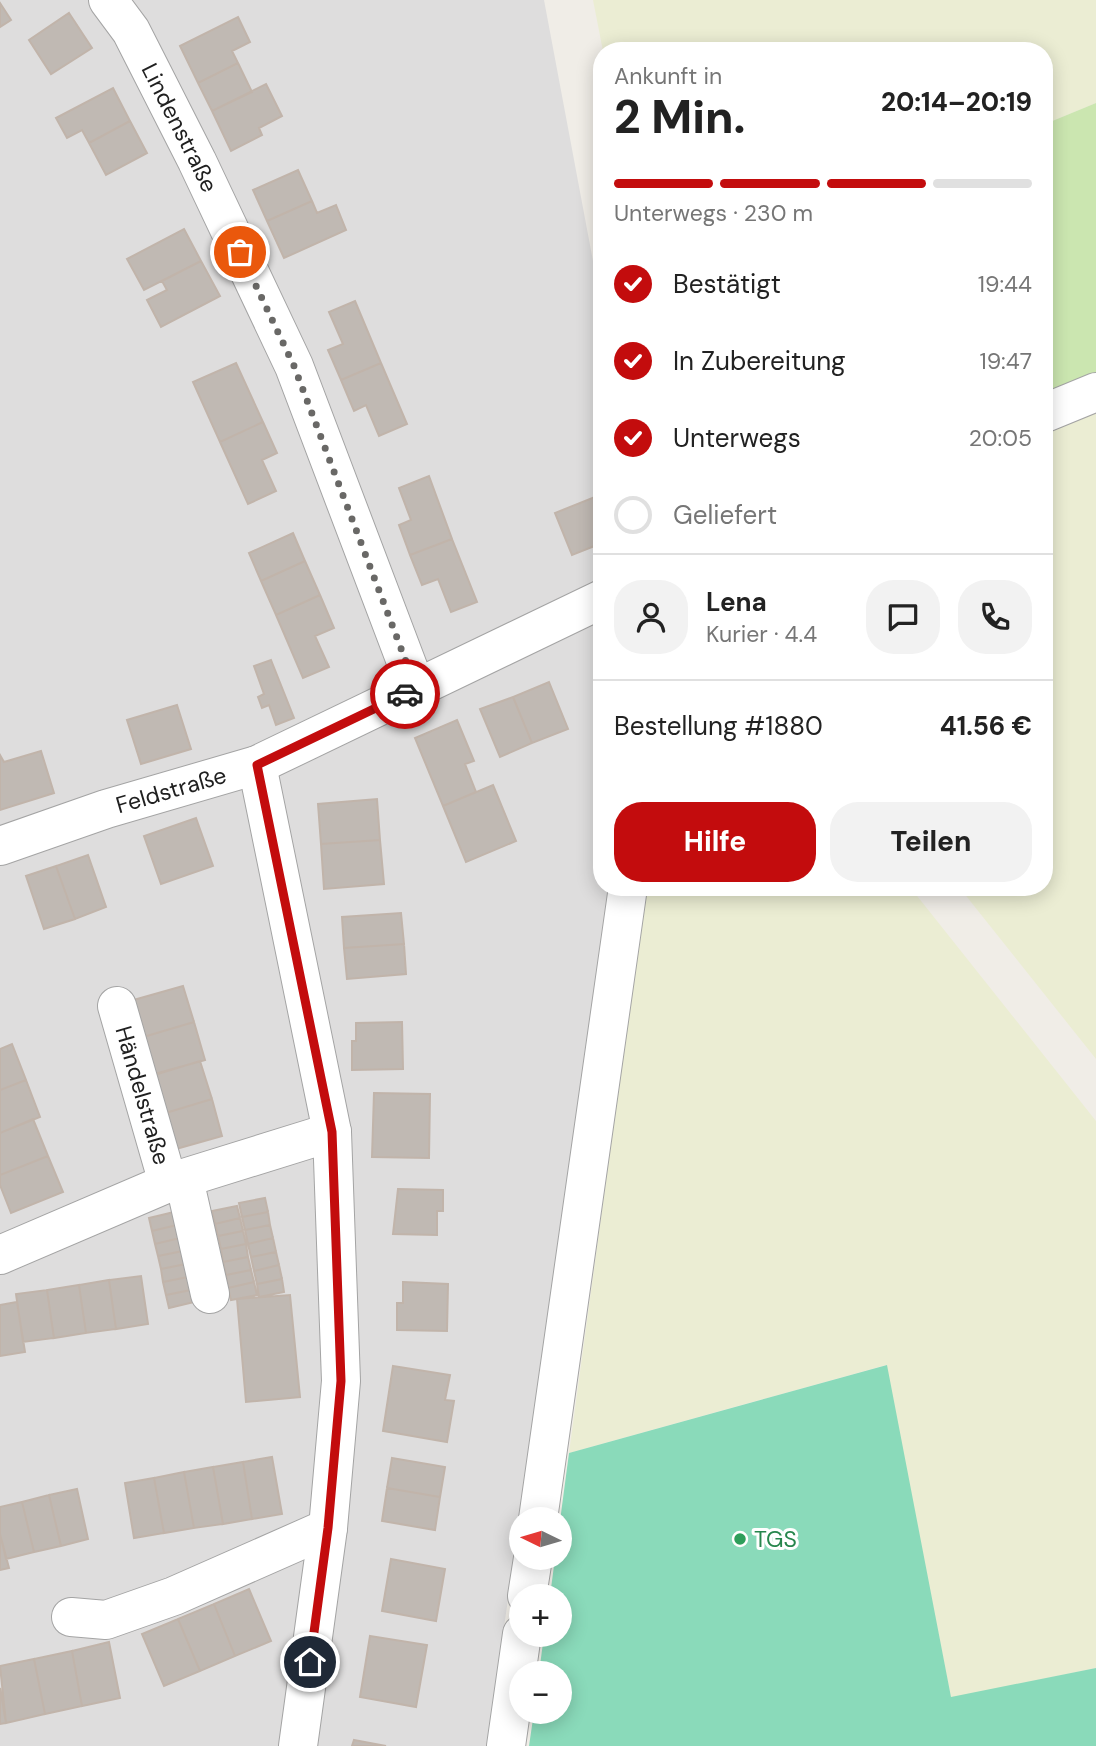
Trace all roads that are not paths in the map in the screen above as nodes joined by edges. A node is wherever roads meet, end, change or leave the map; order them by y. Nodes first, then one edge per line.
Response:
1 (108, 0) edge
2 (1096, 392) edge
3 (1053, 410) edge
4 (593, 603) edge
5 (416, 688) junction
6 (257, 765) junction
7 (0, 846) edge
8 (627, 896) edge
9 (117, 1006) dead end
10 (332, 1132) junction
11 (176, 1181) junction
12 (2, 1247) edge
13 (211, 1294) dead end
14 (540, 1507) edge
15 (328, 1528) junction
16 (71, 1617) dead end
17 (520, 1647) edge
18 (298, 1746) edge
19 (506, 1746) edge

1 - 5 street, Lindenstraße
2 - 3 street
4 - 5 street, Feldstraße
5 - 6 street, Feldstraße
6 - 7 street, Feldstraße
6 - 10 street
8 - 14 street
9 - 11 street, Händelstraße
10 - 11 street, Händelstraße
10 - 15 street
11 - 12 street, Händelstraße
11 - 13 street
15 - 16 street
15 - 18 street
17 - 19 street

